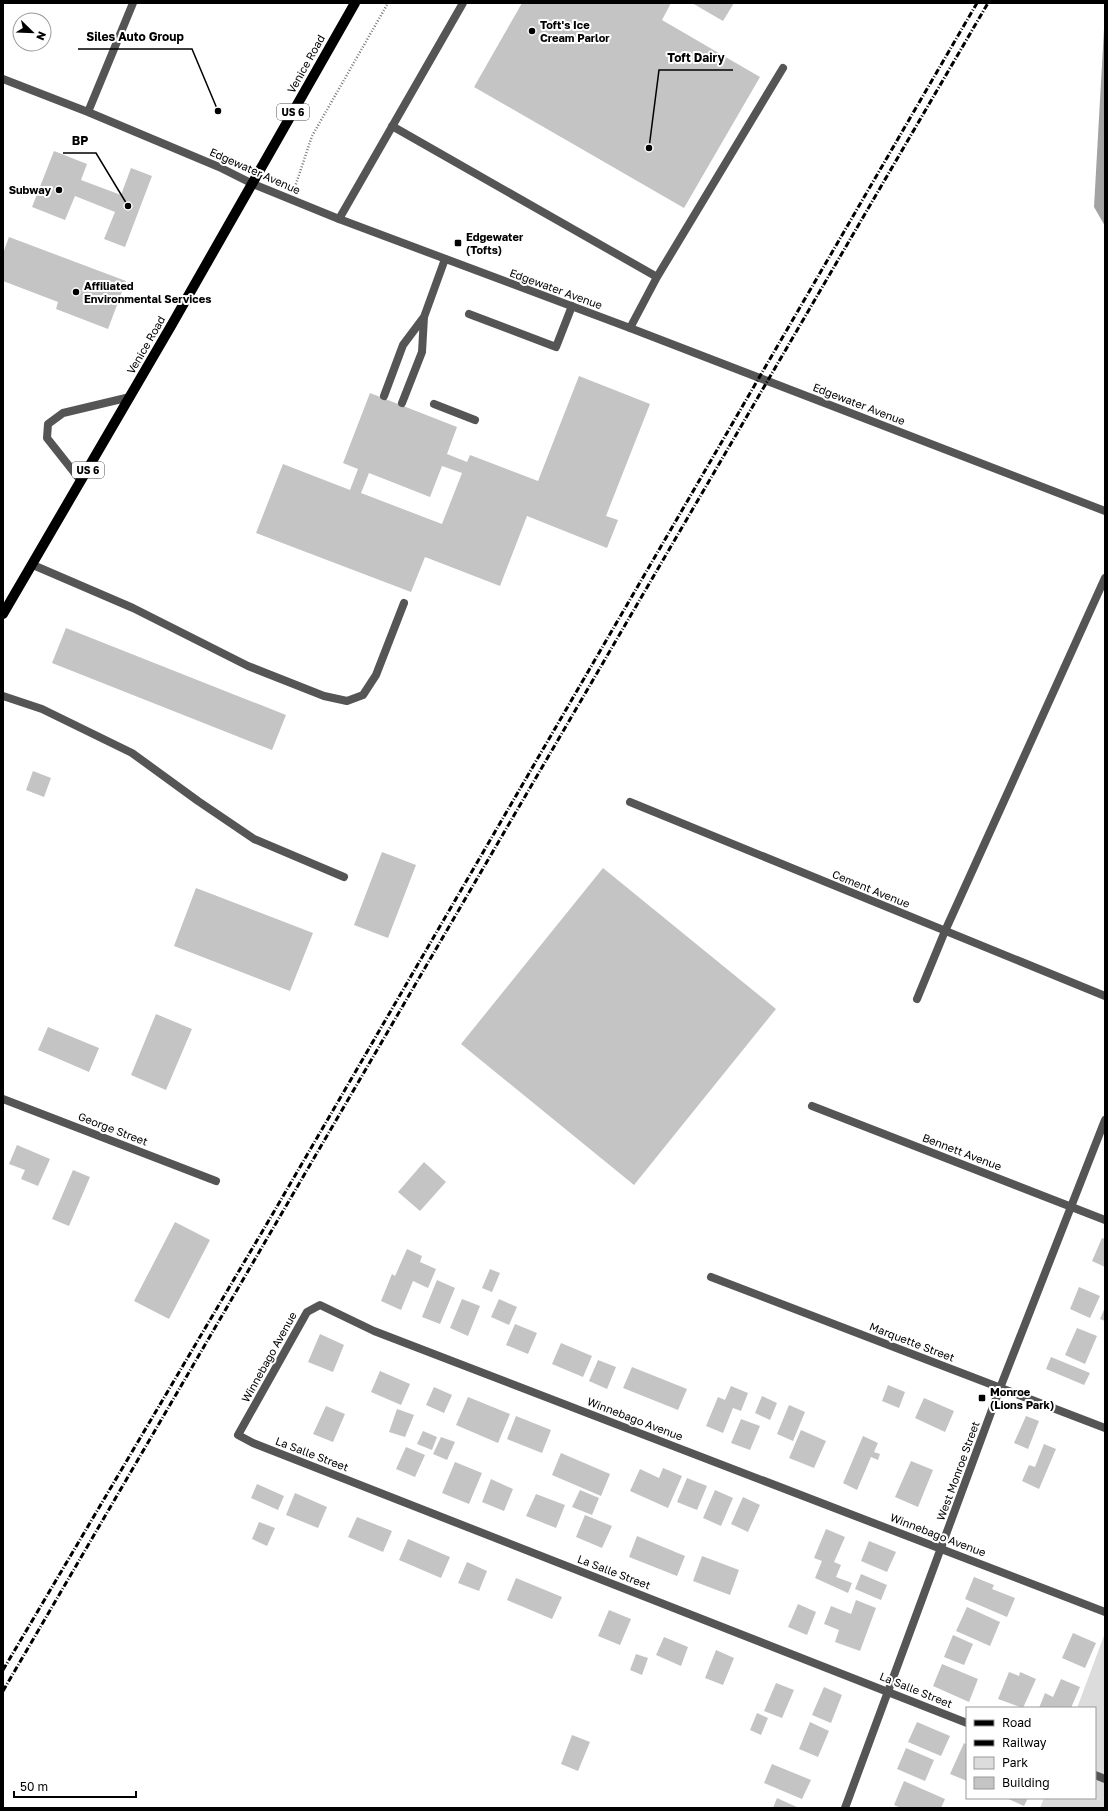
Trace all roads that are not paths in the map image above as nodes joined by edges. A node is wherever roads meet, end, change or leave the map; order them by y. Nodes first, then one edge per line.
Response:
1 (133, 3) edge
2 (355, 3) edge
3 (463, 3) edge
4 (783, 68) dead end
5 (3, 79) edge
6 (88, 112) junction
7 (392, 126) junction
8 (253, 184) junction
9 (339, 219) junction
10 (444, 259) junction
11 (657, 277) junction
12 (572, 306) junction
13 (469, 314) dead end
14 (424, 317) junction
15 (630, 328) junction
16 (384, 396) dead end
17 (130, 397) junction
18 (402, 404) dead end
19 (434, 404) dead end
20 (475, 420) dead end
21 (81, 481) junction
22 (1105, 511) edge
23 (32, 565) junction
24 (1105, 578) edge
25 (404, 603) dead end
26 (3, 614) edge
27 (3, 696) edge
28 (630, 802) dead end
29 (344, 877) dead end
30 (945, 931) junction
31 (1105, 996) edge
32 (917, 999) dead end
33 (3, 1099) edge
34 (812, 1106) dead end
35 (1105, 1120) edge
36 (216, 1181) dead end
37 (1070, 1206) junction
38 (1105, 1220) edge
39 (711, 1277) dead end
40 (1000, 1388) junction
41 (1105, 1428) edge
42 (253, 1443) joint
43 (941, 1548) junction
44 (1105, 1612) edge
45 (889, 1691) junction
46 (966, 1723) edge
47 (845, 1808) edge

1 - 6 street
2 - 8 main road, Venice Road / US 6
3 - 7 street
4 - 11 street
5 - 6 street, Edgewater Avenue
6 - 8 street, Edgewater Avenue
7 - 9 street
7 - 11 street
8 - 9 street, Edgewater Avenue
8 - 17 main road, Venice Road / US 6
9 - 10 street, Edgewater Avenue
10 - 12 street, Edgewater Avenue
10 - 14 street
11 - 15 street
12 - 13 street
12 - 15 street, Edgewater Avenue
14 - 16 street
14 - 18 street
15 - 22 street, Edgewater Avenue
17 - 21 main road, Venice Road / US 6
17 - 21 street
19 - 20 street
21 - 23 main road, Venice Road / US 6
23 - 25 street
23 - 26 main road, Venice Road / US 6
24 - 30 street
27 - 29 street
28 - 30 street, Cement Avenue
30 - 31 street, Cement Avenue
30 - 32 street
33 - 36 street, George Street
34 - 37 street, Bennett Avenue
35 - 37 street, West Monroe Street
37 - 38 street, Bennett Avenue
37 - 40 street, West Monroe Street
39 - 40 street, Marquette Street
40 - 41 street, Marquette Street
40 - 43 street, West Monroe Street
42 - 43 street, Winnebago Avenue
42 - 45 street, La Salle Street
43 - 44 street, Winnebago Avenue
43 - 45 street, West Monroe Street
45 - 46 street, La Salle Street
45 - 47 street, West Monroe Street

